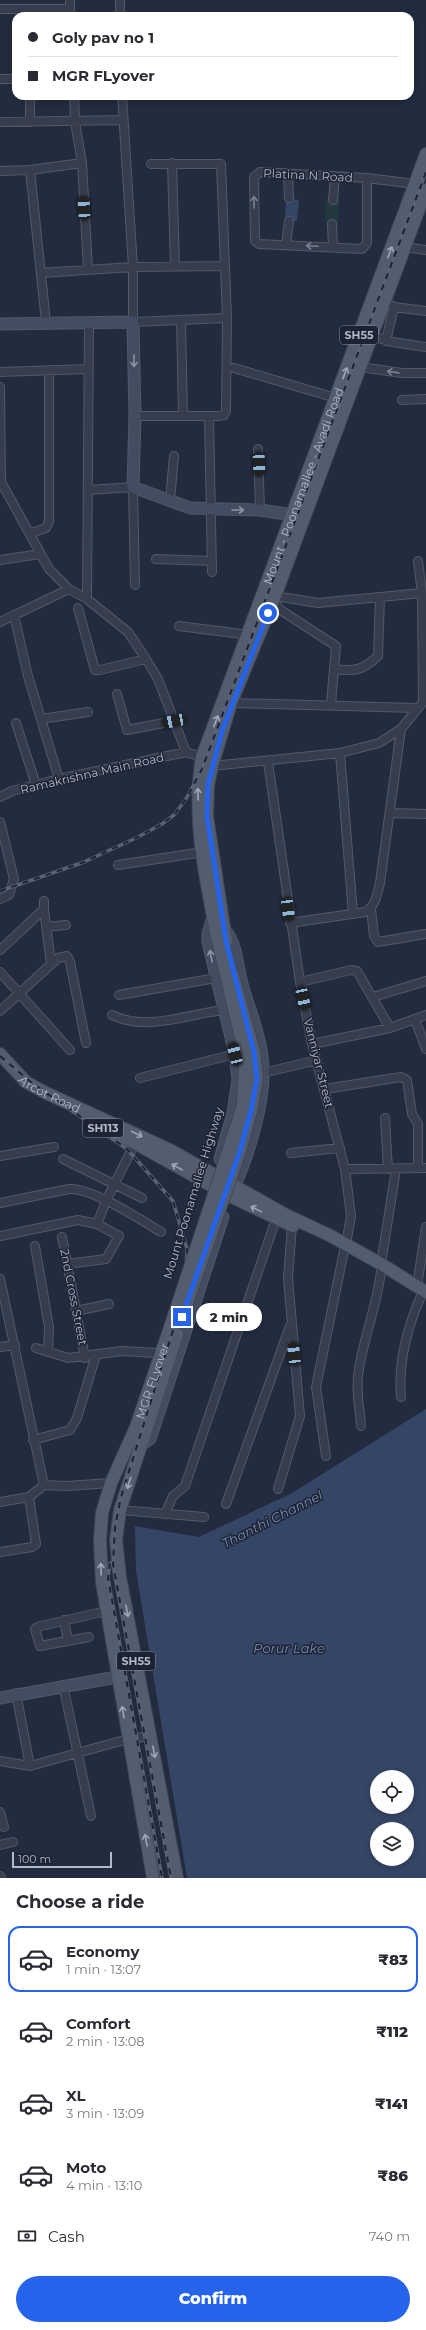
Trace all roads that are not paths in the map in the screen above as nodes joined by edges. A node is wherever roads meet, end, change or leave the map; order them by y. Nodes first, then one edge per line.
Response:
1 (70, 0) edge
2 (120, 0) edge
3 (0, 9) edge
4 (31, 12) edge
5 (70, 12) edge
6 (120, 12) edge
7 (0, 79) edge
8 (12, 79) edge
9 (30, 100) edge
10 (74, 100) edge
11 (122, 100) edge
12 (123, 120) junction
13 (0, 122) edge
14 (30, 122) junction
15 (75, 122) junction
16 (426, 154) edge
17 (82, 163) junction
18 (172, 163) junction
19 (151, 164) dead end
20 (30, 170) junction
21 (0, 171) edge
22 (288, 174) junction
23 (335, 176) junction
24 (367, 178) junction
25 (421, 187) edge
26 (289, 198) dead end
27 (333, 200) dead end
28 (289, 221) dead end
29 (332, 224) dead end
30 (286, 245) junction
31 (404, 247) junction
32 (333, 248) junction
33 (426, 250) edge
34 (176, 266) junction
35 (225, 266) junction
36 (133, 267) junction
37 (88, 269) junction
38 (41, 273) junction
39 (389, 304) junction
40 (426, 311) edge
41 (227, 318) junction
42 (181, 321) junction
43 (46, 322) junction
44 (133, 322) junction
45 (0, 324) edge
46 (89, 324) junction
47 (372, 336) junction
48 (386, 341) junction
49 (426, 347) edge
50 (360, 367) junction
51 (234, 368) dead end
52 (88, 369) junction
53 (49, 370) junction
54 (0, 372) edge
55 (426, 373) edge
56 (0, 387) edge
57 (336, 398) junction
58 (426, 399) edge
59 (402, 400) dead end
60 (135, 416) junction
61 (183, 416) junction
62 (209, 416) junction
63 (1, 431) edge
64 (258, 449) dead end
65 (174, 456) dead end
66 (317, 465) junction
67 (1, 482) edge
68 (133, 487) junction
69 (89, 490) junction
70 (170, 500) junction
71 (212, 510) junction
72 (260, 510) junction
73 (294, 521) junction
74 (31, 533) junction
75 (40, 554) junction
76 (156, 559) dead end
77 (0, 560) edge
78 (212, 561) junction
79 (418, 561) dead end
80 (212, 572) dead end
81 (135, 585) dead end
82 (69, 589) junction
83 (422, 593) junction
84 (380, 597) junction
85 (87, 599) junction
86 (274, 599) junction
87 (78, 608) dead end
88 (14, 615) junction
89 (0, 622) edge
90 (179, 626) dead end
91 (249, 635) junction
92 (146, 659) junction
93 (243, 662) junction
94 (334, 669) junction
95 (117, 694) dead end
96 (231, 704) junction
97 (331, 704) junction
98 (422, 704) edge
99 (88, 712) dead end
100 (41, 719) junction
101 (174, 721) junction
102 (16, 723) dead end
103 (400, 730) junction
104 (186, 752) junction
105 (340, 753) junction
106 (202, 757) junction
107 (268, 762) junction
108 (212, 766) junction
109 (59, 779) junction
110 (36, 784) junction
111 (0, 797) edge
112 (391, 813) junction
113 (426, 814) edge
114 (0, 822) edge
115 (203, 852) junction
116 (118, 865) dead end
117 (0, 899) edge
118 (371, 909) junction
119 (352, 914) junction
120 (213, 916) junction
121 (290, 923) junction
122 (66, 925) dead end
123 (46, 927) junction
124 (425, 934) edge
125 (222, 935) junction
126 (0, 950) edge
127 (51, 964) junction
128 (0, 972) edge
129 (216, 978) junction
130 (426, 981) edge
131 (300, 982) junction
132 (21, 993) junction
133 (119, 995) dead end
134 (373, 997) junction
135 (224, 1010) junction
136 (0, 1011) edge
137 (112, 1015) dead end
138 (426, 1015) edge
139 (415, 1019) junction
140 (390, 1028) junction
141 (86, 1043) dead end
142 (312, 1044) junction
143 (426, 1049) edge
144 (70, 1050) dead end
145 (235, 1054) junction
146 (0, 1058) edge
147 (316, 1060) junction
148 (263, 1073) junction
149 (140, 1078) dead end
150 (325, 1089) junction
151 (385, 1118) dead end
152 (227, 1135) junction
153 (249, 1143) junction
154 (135, 1144) junction
155 (54, 1147) dead end
156 (340, 1148) junction
157 (291, 1153) dead end
158 (0, 1156) edge
159 (63, 1159) dead end
160 (422, 1168) edge
161 (345, 1169) junction
162 (392, 1169) junction
163 (213, 1181) junction
164 (115, 1184) junction
165 (232, 1192) junction
166 (142, 1198) dead end
167 (106, 1201) junction
168 (0, 1203) edge
169 (276, 1219) junction
170 (97, 1224) junction
171 (292, 1226) junction
172 (426, 1227) edge
173 (161, 1232) dead end
174 (0, 1236) edge
175 (194, 1236) junction
176 (62, 1237) dead end
177 (214, 1244) junction
178 (35, 1246) dead end
179 (345, 1248) junction
180 (67, 1264) junction
181 (381, 1268) junction
182 (0, 1279) edge
183 (2, 1293) edge
184 (423, 1293) edge
185 (109, 1304) dead end
186 (76, 1311) junction
187 (291, 1323) junction
188 (15, 1345) junction
189 (0, 1347) edge
190 (36, 1348) dead end
191 (48, 1352) junction
192 (155, 1354) junction
193 (96, 1355) junction
194 (85, 1358) junction
195 (401, 1398) dead end
196 (361, 1426) dead end
197 (140, 1429) junction
198 (33, 1440) junction
199 (140, 1446) junction
200 (124, 1450) junction
201 (326, 1456) dead end
202 (110, 1483) junction
203 (44, 1485) junction
204 (278, 1489) dead end
205 (29, 1497) junction
206 (0, 1502) edge
207 (226, 1504) dead end
208 (120, 1510) junction
209 (165, 1514) junction
210 (204, 1517) dead end
211 (0, 1552) edge
212 (106, 1611) junction
213 (64, 1620) junction
214 (89, 1637) dead end
215 (68, 1641) junction
216 (117, 1677) junction
217 (63, 1685) junction
218 (16, 1693) junction
219 (0, 1698) edge
220 (151, 1736) junction
221 (128, 1739) junction
222 (77, 1752) junction
223 (0, 1761) edge
224 (30, 1766) junction
225 (0, 1812) edge
226 (90, 1816) dead end
227 (4, 1827) dead end
228 (13, 1842) dead end
229 (0, 1845) edge
230 (153, 1878) edge
231 (177, 1878) edge

1 - 5 street
2 - 6 street
3 - 4 street
7 - 8 street
9 - 14 street
10 - 15 street
11 - 12 street
12 - 15 street
12 - 36 street
13 - 14 street
14 - 15 street
15 - 17 street
16 - 25 main road, Mount - Poonamallee - Avadi Road / SH55
17 - 20 street
17 - 37 street
18 - 19 street
18 - 34 street
18 - 35 street
20 - 21 street
20 - 38 street
22 - 23 street, Platina N Road
22 - 26 street
30 -> 22 street, Platina N Road
23 - 24 street, Platina N Road
23 - 27 street
24 - 25 street
24 - 32 street, Platina N Road
25 - 31 main road, Mount - Poonamallee - Avadi Road / SH55
57 -> 25 main road, Mount - Poonamallee - Avadi Road / SH55
28 - 30 street
29 - 32 street
32 -> 30 street, Platina N Road
31 - 33 street
31 - 39 main road, Mount - Poonamallee - Avadi Road / SH55
34 - 35 street
34 - 36 street
35 - 41 street
36 - 37 street
36 - 44 street
37 - 38 street
38 - 43 street
39 - 40 street
39 - 47 main road, Mount - Poonamallee - Avadi Road / SH55
39 - 48 street
41 - 42 street
41 - 62 street
42 - 44 street
42 - 61 street
43 - 45 street
43 - 46 street
44 - 46 street
44 -> 60 street
46 - 52 street
47 - 48 street
47 - 50 main road, Mount - Poonamallee - Avadi Road / SH55
48 - 49 street
55 -> 50 street
50 - 66 main road, Mount - Poonamallee - Avadi Road / SH55
51 - 57 street
52 - 53 street
52 - 69 street
53 - 54 street
53 - 74 street
56 - 63 street
57 - 66 main road, Mount - Poonamallee - Avadi Road / SH55
58 - 59 street
60 - 61 street
60 - 68 street
61 - 62 street
62 - 71 street
63 - 67 street
64 - 72 street
65 - 70 street
66 - 73 main road, Mount - Poonamallee - Avadi Road / SH55
67 - 74 street
68 - 69 street
68 - 70 street
68 - 81 street
69 - 85 street
70 - 71 street
71 -> 72 street
71 - 78 street
72 - 73 street
73 - 86 main road, Mount - Poonamallee - Avadi Road / SH55
73 - 91 main road, Mount - Poonamallee - Avadi Road / SH55
74 - 75 street
75 - 77 street
75 - 82 street
76 - 78 street
78 - 80 street
79 - 83 street
82 - 85 street
82 - 88 street
83 - 84 street
83 - 98 street
84 - 86 street
84 - 94 street
85 - 92 street
86 - 93 main road, Mount - Poonamallee - Avadi Road / SH55
86 - 94 street
87 - 92 street
88 - 89 street
88 - 100 street
90 - 91 street
91 - 93 main road, Mount - Poonamallee - Avadi Road / SH55
92 - 101 street
93 - 96 main road, Mount - Poonamallee - Avadi Road / SH55
106 -> 93 main road, Mount - Poonamallee - Avadi Road / SH55
94 - 97 street
95 - 101 street
96 - 97 street
96 - 108 main road, Mount - Poonamallee - Avadi Road / SH55
97 - 98 street
98 - 103 street
99 - 100 street
100 - 109 street
101 - 104 street
102 - 110 street
103 - 105 street
103 - 112 street
104 - 106 street
104 - 109 street, Ramakrishna Main Road
105 - 107 street
105 - 119 street
115 -> 106 main road, Mount - Poonamallee - Avadi Road / SH55
107 - 108 street
107 - 121 street, Vanniyar Street
108 - 125 main road, Mount - Poonamallee - Avadi Road / SH55
109 - 110 street, Ramakrishna Main Road
110 - 111 street, Ramakrishna Main Road
112 - 113 street
112 - 118 street
114 - 117 street
115 - 116 street
115 - 120 main road, Mount - Poonamallee - Avadi Road / SH55
118 - 119 street
118 - 124 street
119 - 121 street
120 - 125 main road, MGR FLyover / SH55
129 -> 120 street, Mount Poonamallee Highway
121 - 131 street, Vanniyar Street
122 - 123 street
123 - 126 street
123 - 127 street
125 - 148 street
125 - 197 main road, MGR FLyover / SH55, bridge
127 - 132 street
127 - 141 street
128 - 132 street
129 - 133 street
129 - 135 street, Mount Poonamallee Highway
130 - 134 street
131 - 134 street
131 - 142 street, Vanniyar Street
132 - 136 street
132 - 144 street
134 - 140 street
135 - 137 street
135 - 145 street, Mount Poonamallee Highway
138 - 139 street
139 - 140 street
139 - 143 street
140 - 142 street
142 - 147 street, Vanniyar Street
145 - 149 street
145 - 152 street, Mount Poonamallee Highway
146 - 154 main road, Arcot Road / SH113
146 -> 163 main road, Arcot Road / SH113
147 - 148 street
147 - 150 street, Vanniyar Street
148 - 153 street
150 - 156 street, Vanniyar Street
150 - 160 street
151 - 162 street
152 - 153 street
152 - 163 street, Mount Poonamallee Highway
153 - 165 street
163 -> 154 main road, Arcot Road / SH113
154 - 164 street
155 - 158 street
156 - 157 street
156 - 161 street, Vanniyar Street
159 - 164 street
160 - 162 street
161 - 162 street
161 - 179 street, Vanniyar Street
162 - 181 street
163 - 165 main road, SH113
163 - 175 street, Mount Poonamallee Highway
164 - 166 street
164 - 167 street
169 -> 165 main road, SH113
165 - 177 street
165 - 179 main road, SH113
167 - 168 street
167 - 170 street
167 - 173 street
169 - 171 main road, SH113
169 - 209 street
170 - 174 street
170 - 180 street
171 - 179 main road, SH113
171 - 187 street
172 - 184 street
175 - 177 main road
175 - 192 street, Mount Poonamallee Highway
176 - 180 street, 2nd Cross Street
177 - 199 street
178 - 191 street
179 - 181 main road, SH113
179 - 201 street, Vanniyar Street
180 - 186 street, 2nd Cross Street
181 - 184 main road, SH113
181 - 196 street
182 - 183 street
183 - 188 street
184 - 195 street
185 - 186 street
186 - 194 street, 2nd Cross Street
187 - 204 street
187 - 207 street
188 - 189 street
188 - 198 street
190 - 191 street
191 - 194 street
192 - 193 street
192 - 200 street, Mount Poonamallee Highway
193 - 194 street
193 - 198 street
197 - 199 main road, MGR FLyover / SH55
197 - 200 main road, MGR FLyover / SH55
198 - 203 street
199 -> 208 main road, SH55
200 - 202 main road, SH55
202 - 203 street
212 -> 202 main road, SH55
203 - 205 street
205 - 206 street
205 - 211 street
208 - 209 street
208 -> 220 main road, SH55
209 - 210 street
212 - 213 street
212 - 216 main road, SH55
213 - 215 street
213 - 215 street
214 - 215 street
216 - 217 street
221 -> 216 main road, SH55
217 - 218 street
217 - 222 street
218 - 219 street
218 - 224 street
220 - 221 street
220 -> 231 main road, SH55
221 - 222 street
230 -> 221 main road, SH55
222 - 224 street
222 - 226 street
223 - 224 street
225 - 227 street
228 - 229 street

